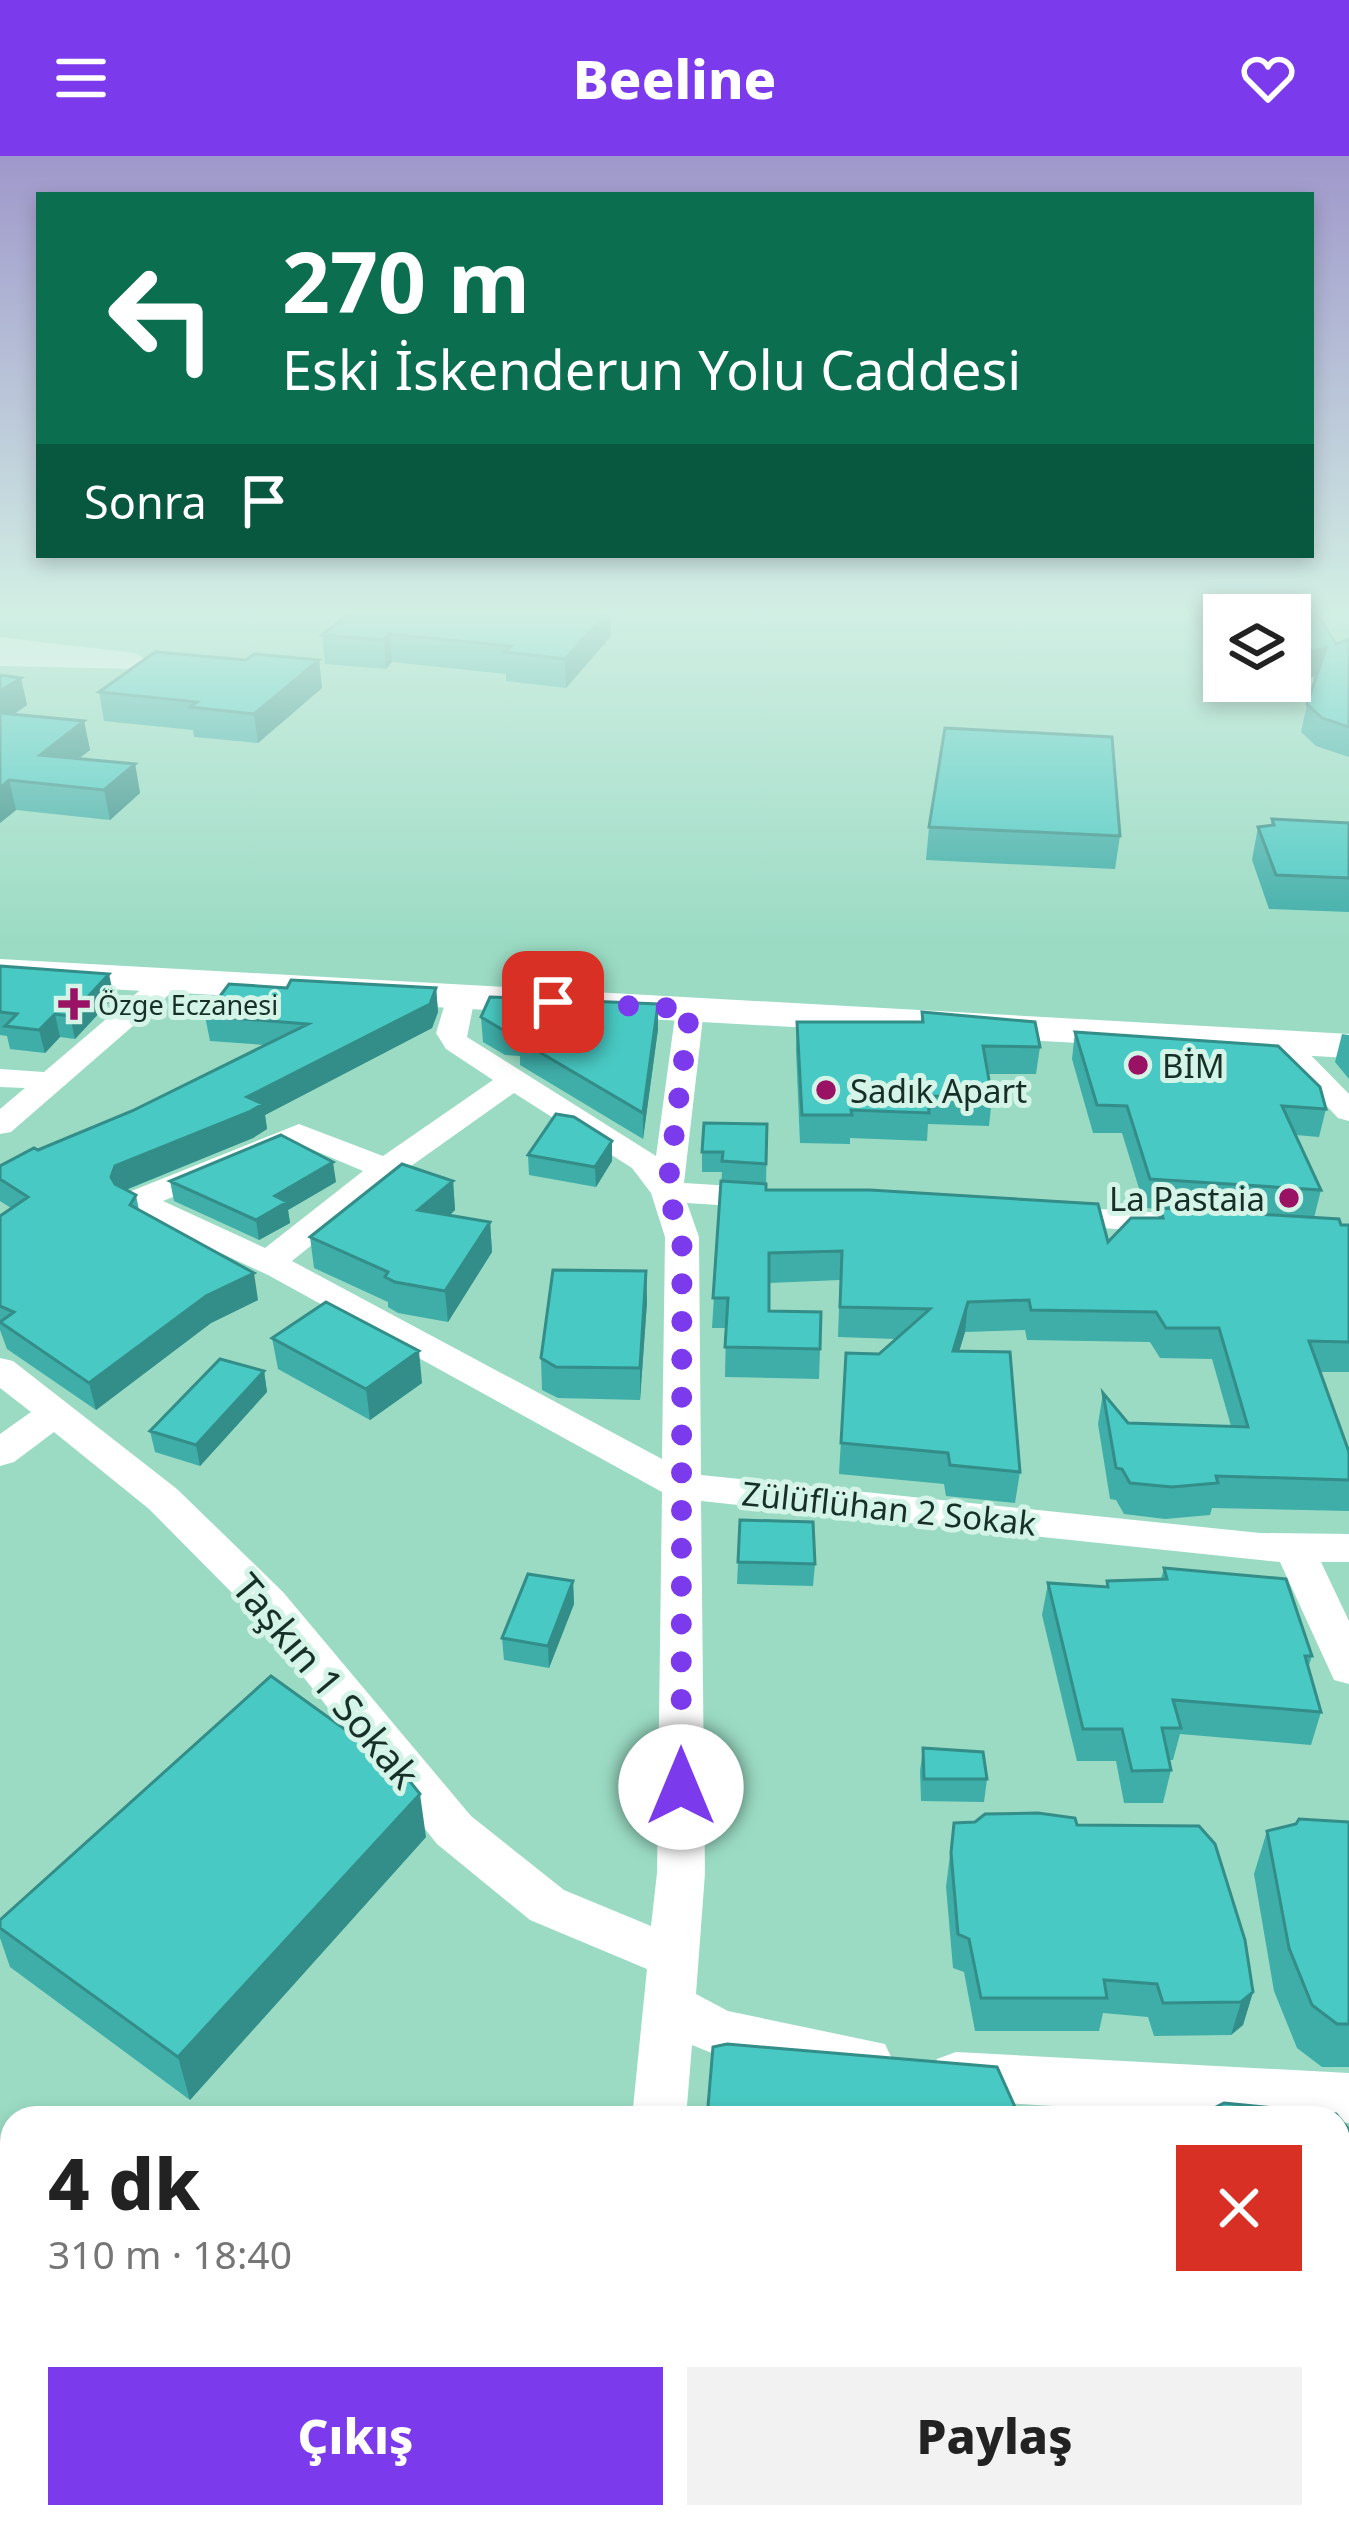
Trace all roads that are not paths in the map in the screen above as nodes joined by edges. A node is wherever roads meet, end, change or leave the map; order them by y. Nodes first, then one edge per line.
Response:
1 (0, 971) edge
2 (169, 980) junction
3 (461, 997) junction
4 (690, 1009) junction
5 (1282, 1042) junction
6 (1349, 1046) edge
7 (0, 1078) edge
8 (52, 1081) junction
9 (511, 1081) junction
10 (1349, 1112) edge
11 (0, 1125) edge
12 (386, 1169) junction
13 (667, 1192) junction
14 (804, 1201) edge
15 (1031, 1214) edge
16 (1213, 1226) edge
17 (268, 1263) junction
18 (0, 1370) edge
19 (55, 1413) junction
20 (0, 1453) edge
21 (682, 1486) junction
22 (1294, 1547) junction
23 (1349, 1548) edge
24 (1349, 1668) edge
25 (672, 1981) junction
26 (1349, 2098) edge
27 (1080, 2100) edge
28 (660, 2106) edge

1 - 2 street
2 - 3 street
2 - 8 street
3 - 4 street
3 - 9 street
4 - 5 street
4 - 13 street
5 - 6 street
5 - 10 street
7 - 8 street
8 - 11 street
9 - 12 street
9 - 13 street
12 - 17 street
12 - 17 street, Zülüflühan 2 Sokak
13 - 14 street
13 - 21 street
15 - 16 street
17 - 21 street, Zülüflühan 2 Sokak
18 - 19 street, Taşkın 1 Sokak
19 - 20 street
19 - 25 street, Taşkın 1 Sokak
21 - 22 street, Zülüflühan 2 Sokak
21 - 25 street
22 - 23 street, Zülüflühan 2 Sokak
22 - 24 street
25 - 27 street, Taşkın 1 Sokak
25 - 28 street
26 - 27 street, Taşkın 1 Sokak

